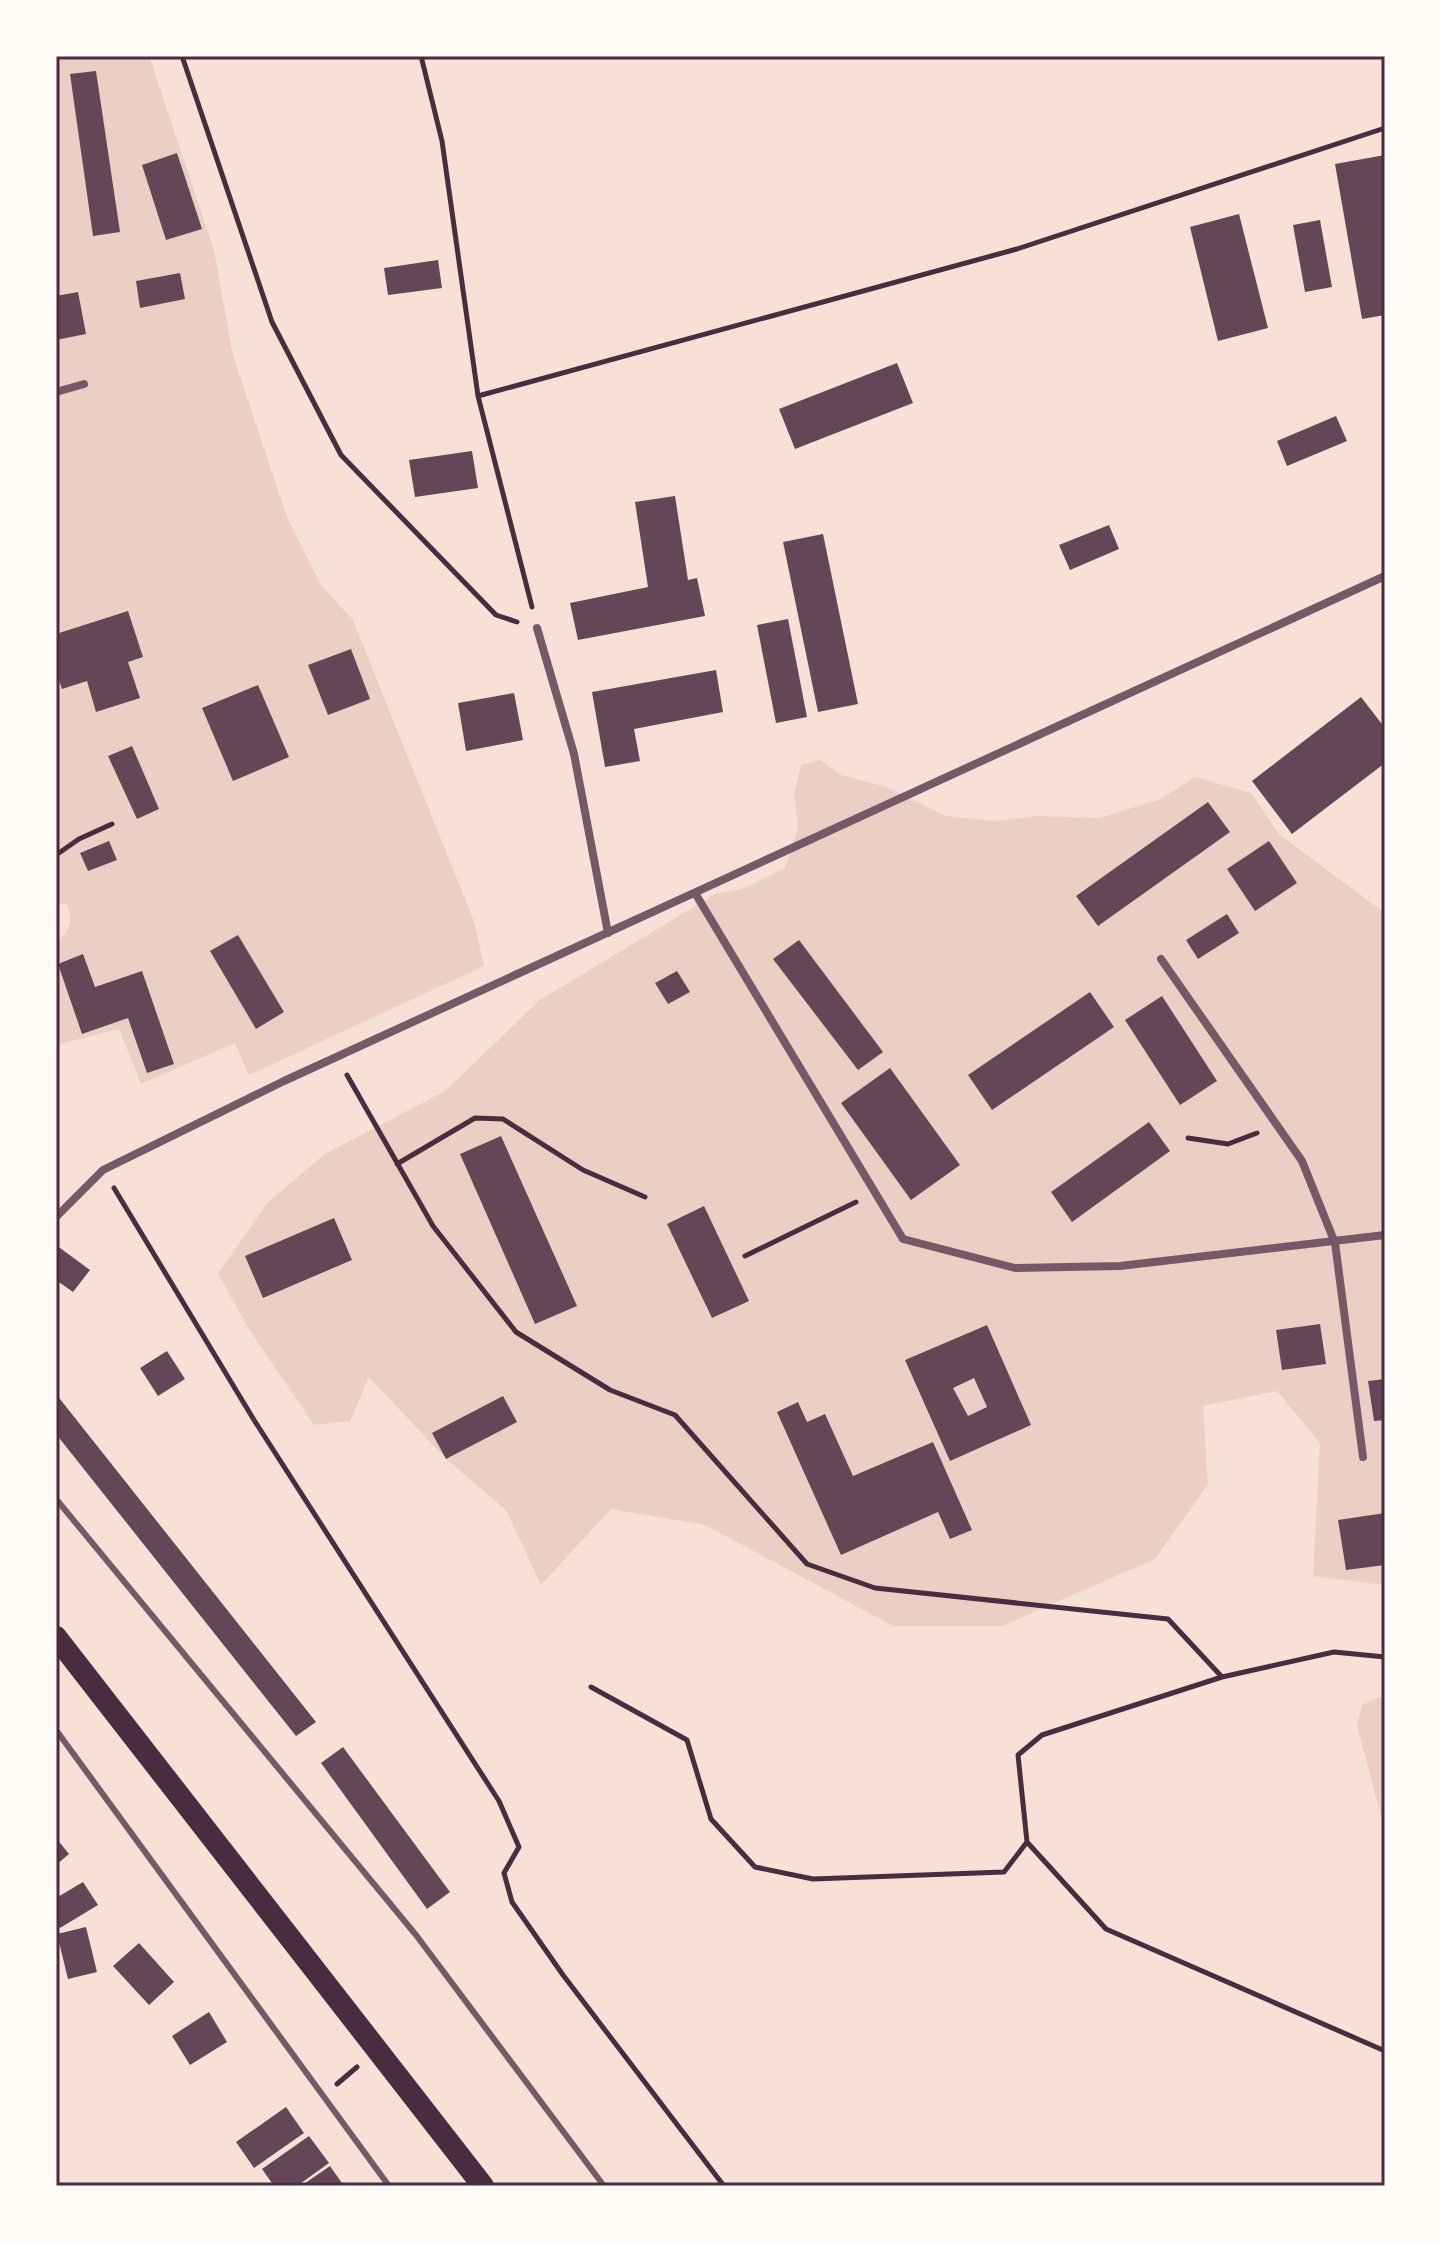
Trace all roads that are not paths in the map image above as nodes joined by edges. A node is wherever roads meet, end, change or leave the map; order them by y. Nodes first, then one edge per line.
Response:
1 (84, 384) dead end
2 (56, 392) edge
3 (1385, 576) edge
4 (537, 628) road end
5 (695, 893) junction
6 (608, 933) junction
7 (1161, 959) dead end
8 (56, 1217) edge
9 (1385, 1235) edge
10 (1335, 1243) junction
11 (1363, 1457) dead end
12 (56, 1499) edge
13 (56, 1637) edge
14 (56, 1730) edge
15 (389, 2186) edge
16 (483, 2186) edge
17 (604, 2186) edge

1 - 2 street
3 - 5 street
4 - 6 street
5 - 6 street
5 - 10 street
6 - 8 street
7 - 10 street
9 - 10 street
10 - 11 street
12 - 17 lane
13 - 16 highway
14 - 15 lane

